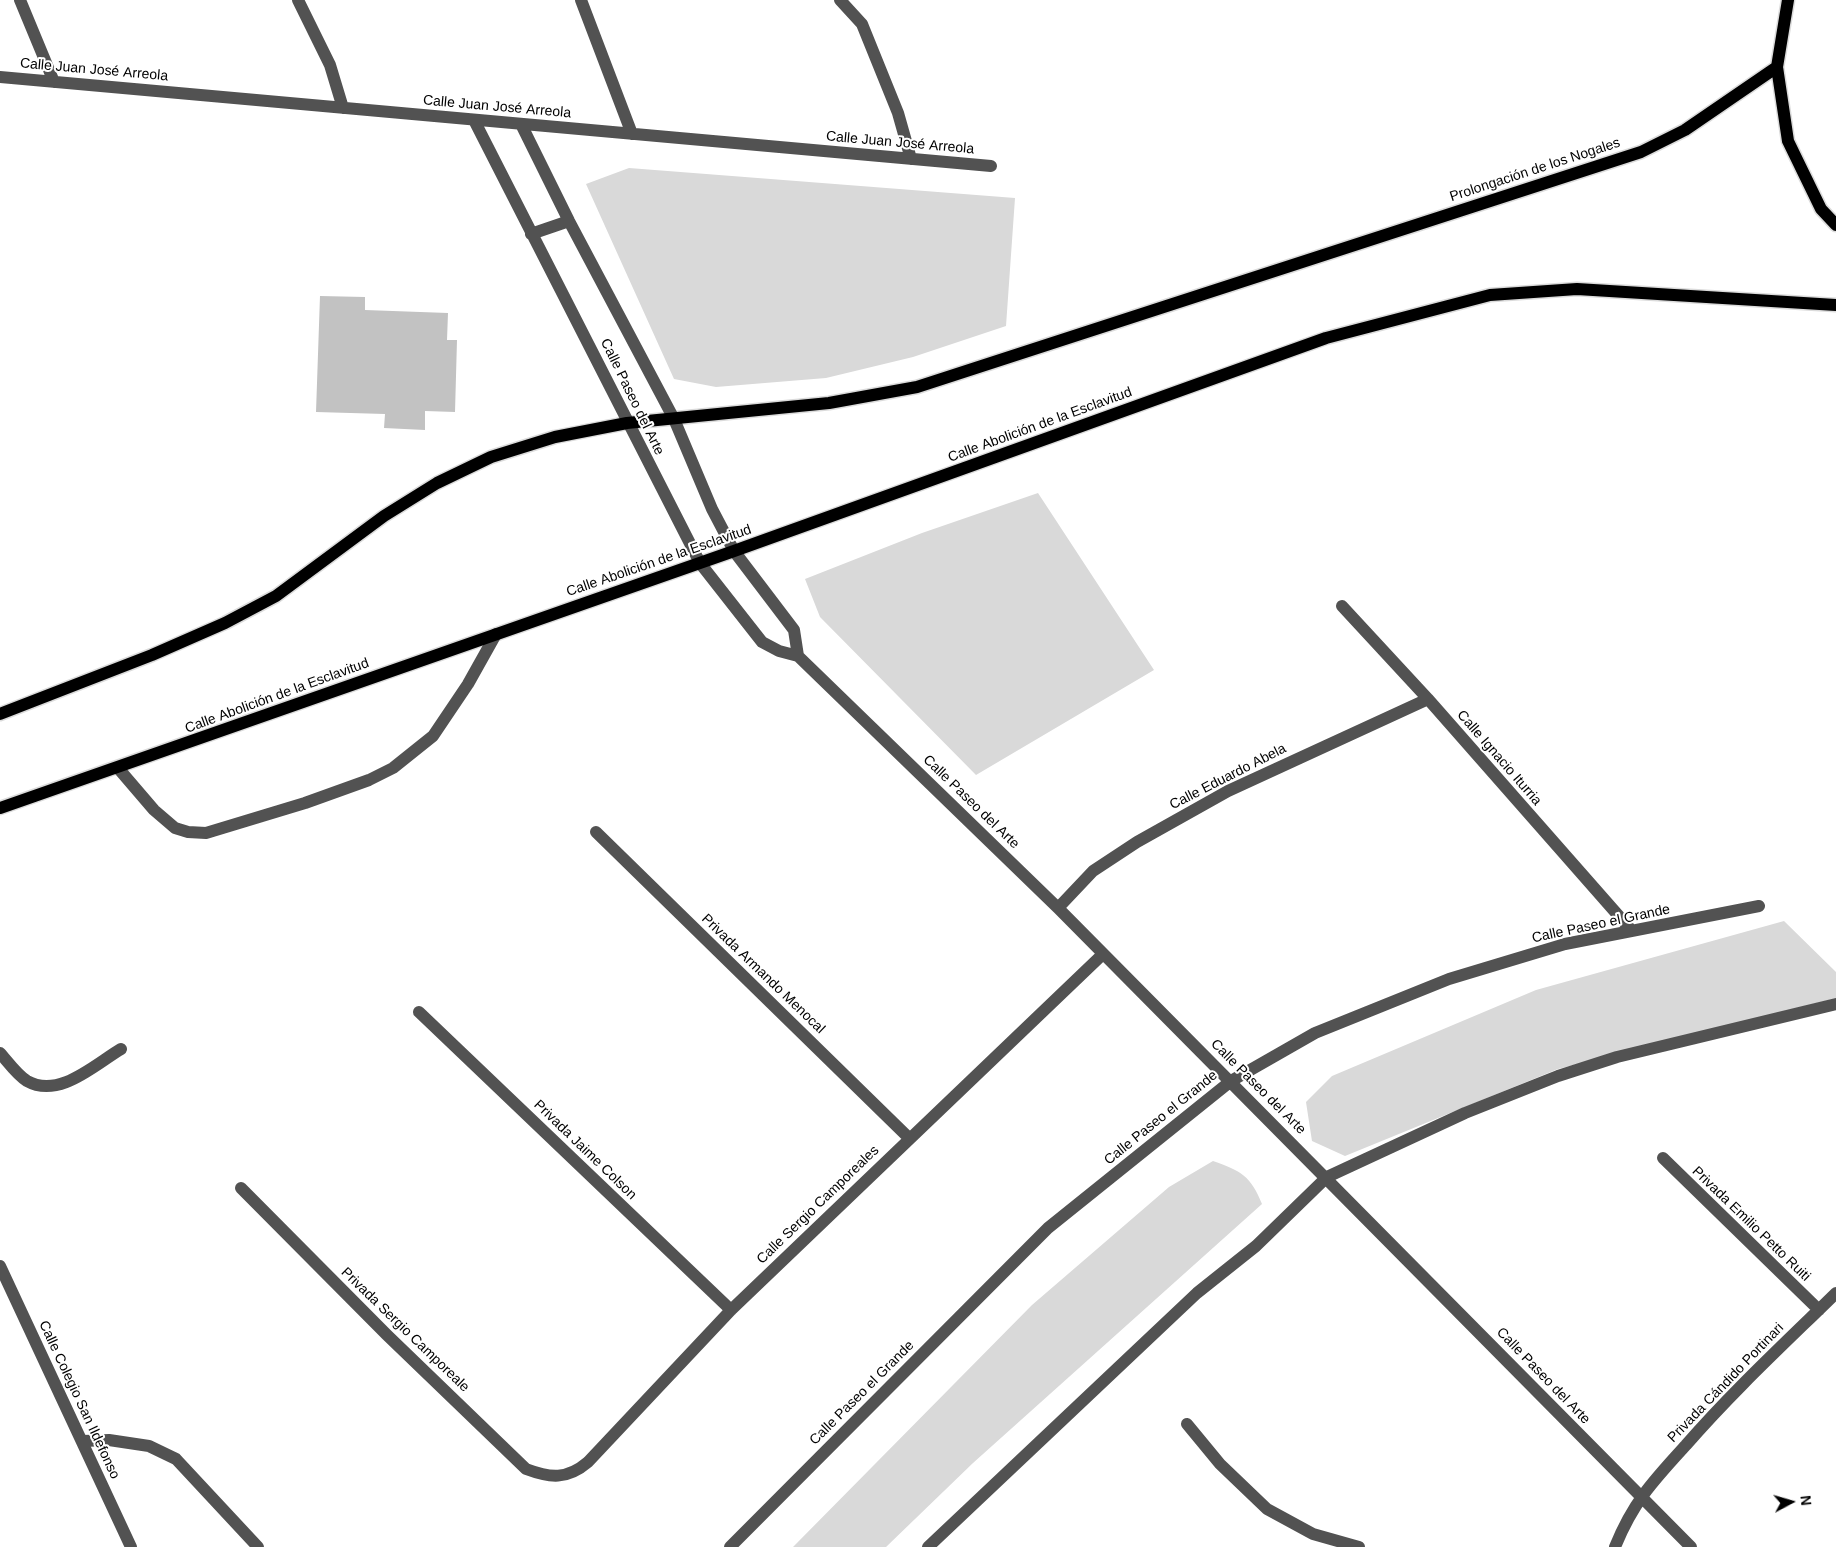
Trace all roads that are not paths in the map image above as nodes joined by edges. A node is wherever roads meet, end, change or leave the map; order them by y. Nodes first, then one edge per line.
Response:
1 (20, 0) edge
2 (298, 0) edge
3 (581, 0) edge
4 (840, 0) edge
5 (1788, 0) edge
6 (1778, 67) junction
7 (0, 77) edge
8 (54, 82) junction
9 (343, 108) junction
10 (474, 120) junction
11 (521, 124) junction
12 (632, 134) junction
13 (911, 159) junction
14 (991, 166) dead end
15 (569, 220) junction
16 (1836, 225) edge
17 (531, 234) junction
18 (1836, 306) edge
19 (674, 419) junction
20 (627, 423) junction
21 (734, 551) junction
22 (700, 563) junction
23 (1342, 606) dead end
24 (496, 634) junction
25 (798, 656) junction
26 (1428, 699) junction
27 (0, 714) edge
28 (118, 768) junction
29 (0, 808) edge
30 (596, 832) dead end
31 (1759, 906) dead end
32 (1058, 908) junction
33 (1632, 931) junction
34 (1104, 954) junction
35 (1836, 1004) edge
36 (418, 1012) dead end
37 (121, 1049) dead end
38 (0, 1053) edge
39 (1231, 1081) junction
40 (909, 1138) junction
41 (1663, 1158) dead end
42 (1327, 1177) junction
43 (241, 1188) dead end
44 (0, 1266) edge
45 (1836, 1294) edge
46 (731, 1310) junction
47 (1819, 1310) junction
48 (1187, 1424) dead end
49 (83, 1442) junction
50 (557, 1477) joint
51 (1640, 1496) junction
52 (130, 1547) edge
53 (258, 1547) edge
54 (730, 1547) edge
55 (928, 1547) edge
56 (1359, 1547) edge
57 (1616, 1547) edge
58 (1690, 1547) edge

1 - 8 street
2 - 9 street
3 - 12 street
4 - 13 street
5 - 6 main road
6 - 16 main road
6 - 19 main road, Prolongación de los Nogales
7 - 8 street, Calle Juan José Arreola
8 - 9 street, Calle Juan José Arreola
9 - 10 street, Calle Juan José Arreola
10 - 11 street, Calle Juan José Arreola
10 - 17 street, Calle Paseo del Arte
11 - 12 street, Calle Juan José Arreola
11 - 15 street, Calle Paseo del Arte
12 - 13 street, Calle Juan José Arreola
13 - 14 street, Calle Juan José Arreola
15 - 17 street
15 - 19 street, Calle Paseo del Arte
17 - 20 street, Calle Paseo del Arte
18 - 21 main road, Calle Abolición de la Esclavitud
19 - 20 main road
19 - 21 street, Calle Paseo del Arte
20 - 22 street, Calle Paseo del Arte
20 - 27 main road
21 - 22 main road, Calle Abolición de la Esclavitud
21 - 25 street, Calle Paseo del Arte
22 - 24 main road, Calle Abolición de la Esclavitud
22 - 25 street, Calle Paseo del Arte
23 - 26 street, Calle Ignacio Iturria
24 - 28 main road, Calle Abolición de la Esclavitud
24 - 28 street
25 - 32 street, Calle Paseo del Arte
26 - 32 street, Calle Eduardo Abela
26 - 33 street, Calle Ignacio Iturria
28 - 29 main road, Calle Abolición de la Esclavitud
30 - 40 street, Privada Armando Menocal
31 - 33 street, Calle Paseo el Grande
32 - 34 street, Calle Paseo del Arte
33 - 39 street, Calle Paseo el Grande
34 - 39 street, Calle Paseo del Arte
34 - 40 street, Calle Sergio Camporeales
35 - 42 street
36 - 46 street, Privada Jaime Colson
37 - 38 street
39 - 42 street, Calle Paseo del Arte
39 - 54 street, Calle Paseo el Grande
40 - 46 street, Calle Sergio Camporeales
41 - 47 street, Privada Emilio Petto Ruiti
42 - 51 street, Calle Paseo del Arte
42 - 55 street
43 - 50 street, Privada Sergio Camporeale
44 - 49 street, Calle Colegio San Ildefonso
45 - 47 street, Privada Cándido Portinari
46 - 50 street, Calle Sergio Camporeales
47 - 51 street, Privada Cándido Portinari
48 - 56 street
49 - 52 street, Calle Colegio San Ildefonso
49 - 53 street
51 - 57 street, Privada Cándido Portinari
51 - 58 street, Calle Paseo del Arte

